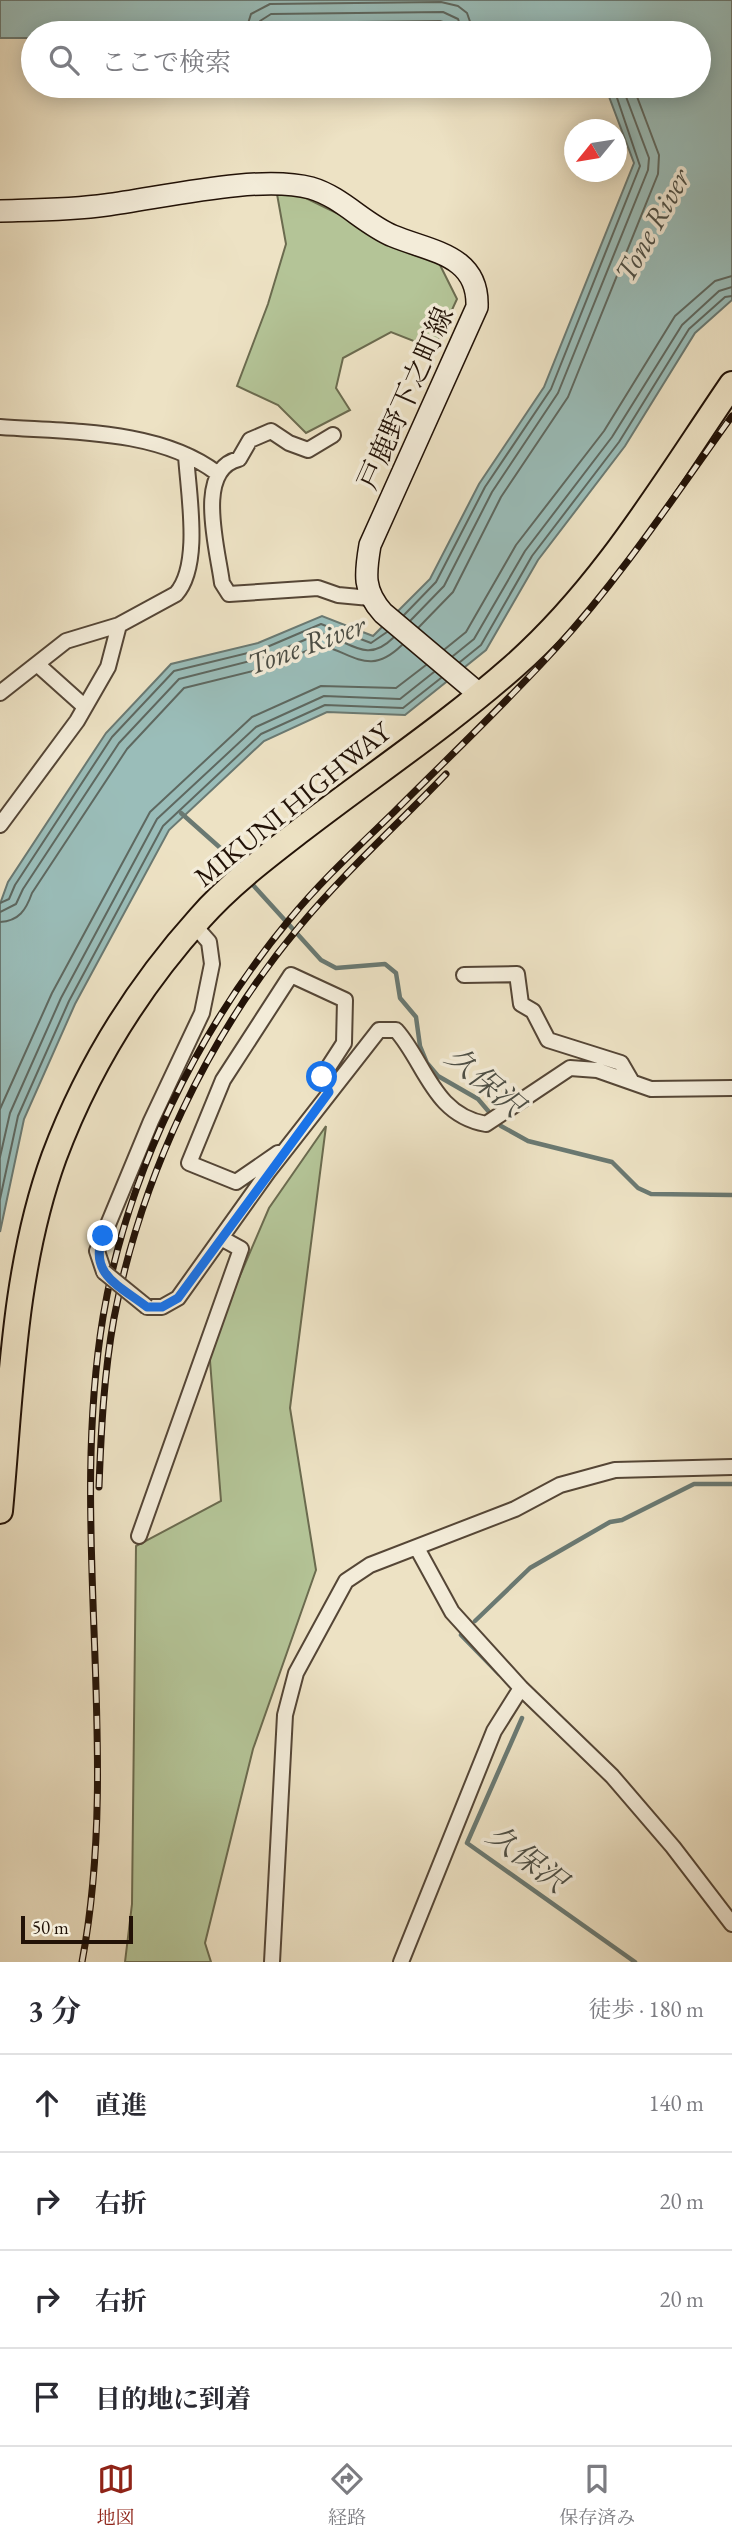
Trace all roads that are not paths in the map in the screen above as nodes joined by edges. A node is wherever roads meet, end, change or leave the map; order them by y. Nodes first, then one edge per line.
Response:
1 (0, 211) edge
2 (732, 384) edge
3 (0, 427) edge
4 (333, 435) dead end
5 (186, 455) junction
6 (217, 473) junction
7 (377, 606) junction
8 (119, 625) junction
9 (37, 664) junction
10 (472, 688) junction
11 (0, 693) edge
12 (85, 707) junction
13 (0, 800) edge
14 (4, 820) edge
15 (194, 926) junction
16 (464, 975) dead end
17 (632, 1082) junction
18 (732, 1088) edge
19 (329, 1092) junction
20 (288, 1146) junction
21 (222, 1238) junction
22 (730, 1471) edge
23 (0, 1511) edge
24 (138, 1536) dead end
25 (417, 1548) junction
26 (521, 1688) junction
27 (732, 1924) edge
28 (272, 1962) edge
29 (401, 1962) edge

1 - 7 main road, 戸鹿野下之町線
2 - 10 highway, MIKUNI HIGHWAY
3 - 5 street
4 - 6 street
5 - 6 street
5 - 8 street
6 - 7 street
7 - 10 main road
8 - 9 street
8 - 12 street
9 - 11 street
9 - 12 street
10 - 15 highway, MIKUNI HIGHWAY
12 - 14 street
13 - 14 street
15 - 21 street, bridge
15 - 23 highway, MIKUNI HIGHWAY
16 - 17 street
17 - 18 street
17 - 19 street
19 - 20 street
19 - 20 street
20 - 21 street
21 - 24 street
22 - 25 street
25 - 26 street
25 - 28 street
26 - 27 street
26 - 29 street

